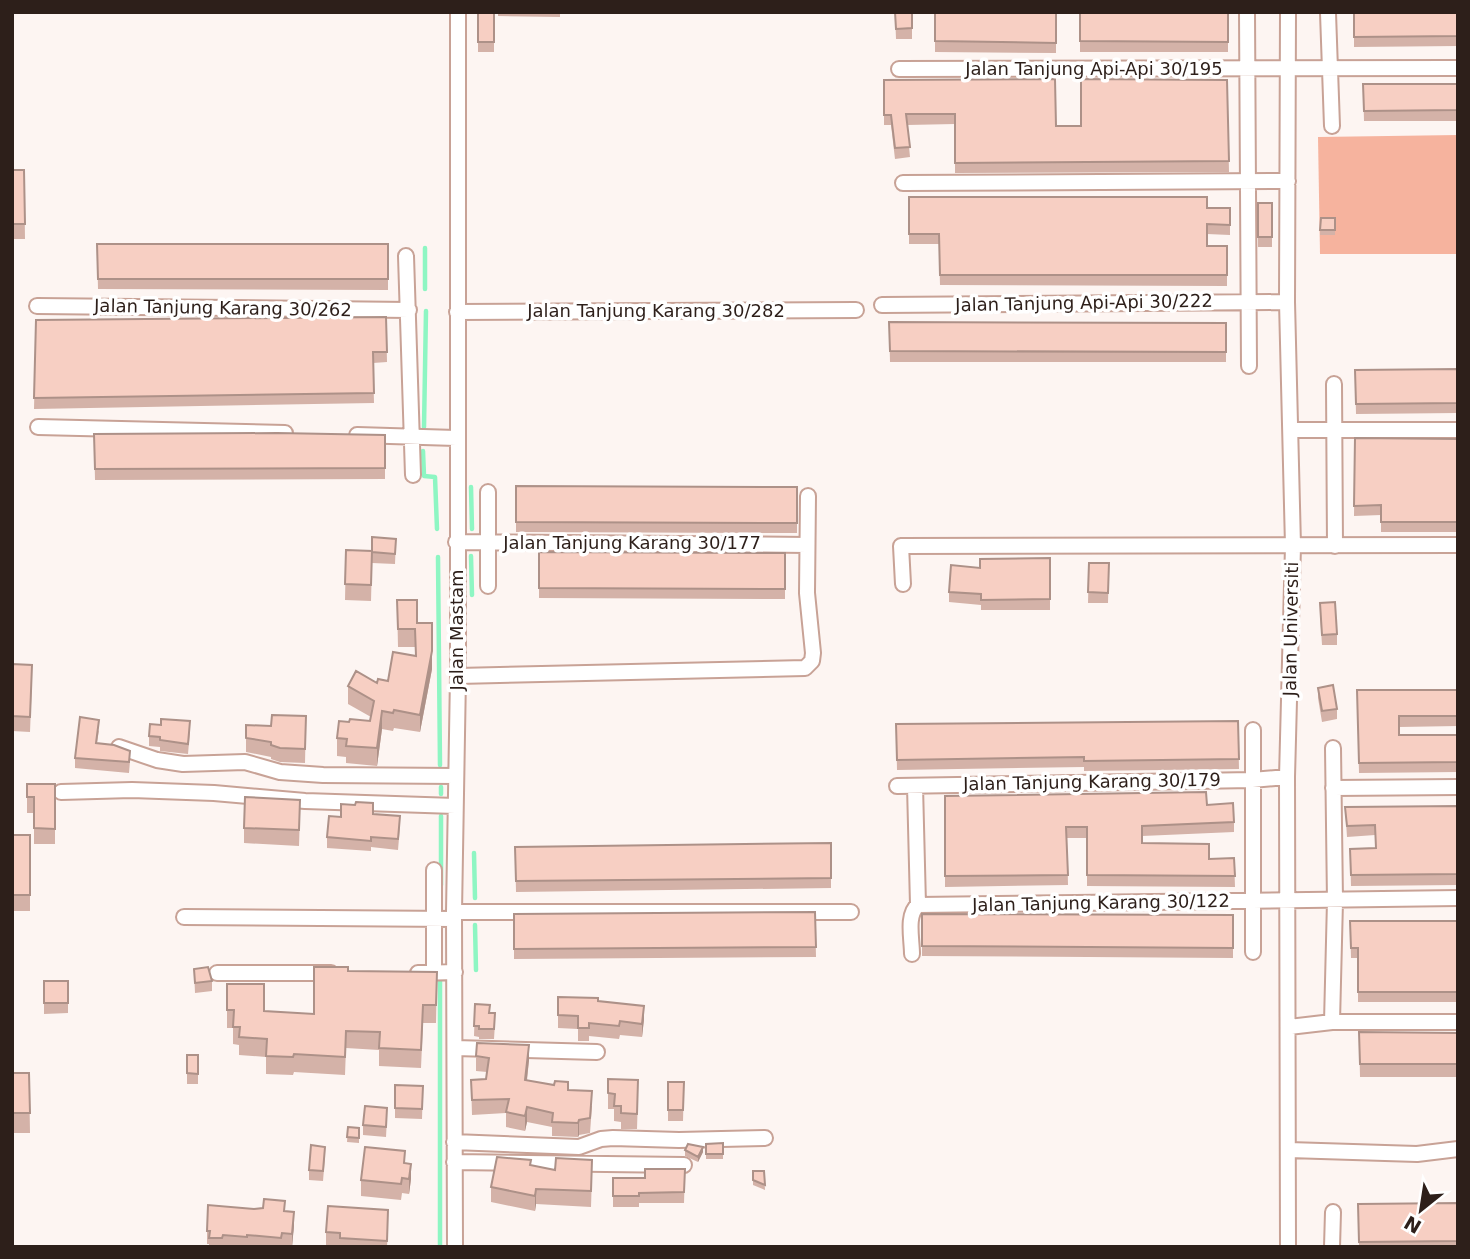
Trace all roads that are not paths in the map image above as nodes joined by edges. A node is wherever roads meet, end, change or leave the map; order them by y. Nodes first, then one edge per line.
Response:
1 (457, 12) edge
2 (1247, 12) edge
3 (1288, 12) edge
4 (1328, 13) edge
5 (1458, 68) edge
6 (899, 69) dead end
7 (1247, 69) junction
8 (1289, 69) junction
9 (1330, 69) junction
10 (1332, 126) dead end
11 (1288, 181) junction
12 (1248, 182) junction
13 (903, 183) dead end
14 (406, 256) dead end
15 (1249, 301) junction
16 (1287, 302) junction
17 (882, 305) dead end
18 (37, 306) dead end
19 (409, 310) junction
20 (856, 310) dead end
21 (457, 312) junction
22 (1249, 366) dead end
23 (1334, 384) dead end
24 (38, 427) dead end
25 (1291, 430) junction
26 (1335, 430) junction
27 (1458, 430) edge
28 (302, 433) edge
29 (343, 435) edge
30 (413, 436) junction
31 (456, 438) junction
32 (413, 475) dead end
33 (488, 492) dead end
34 (808, 496) dead end
35 (456, 542) junction
36 (488, 542) junction
37 (807, 545) junction
38 (1458, 545) edge
39 (1293, 546) junction
40 (1335, 546) junction
41 (903, 584) dead end
42 (488, 586) dead end
43 (458, 676) junction
44 (1253, 730) dead end
45 (119, 747) edge
46 (1332, 748) dead end
47 (456, 776) junction
48 (1287, 777) junction
49 (1252, 779) junction
50 (897, 786) dead end
51 (915, 786) junction
52 (1458, 787) edge
53 (1333, 788) junction
54 (61, 792) dead end
55 (456, 806) junction
56 (435, 870) dead end
57 (1458, 898) edge
58 (1289, 900) junction
59 (1254, 901) junction
60 (1335, 901) junction
61 (916, 906) junction
62 (851, 912) dead end
63 (454, 915) junction
64 (184, 917) dead end
65 (434, 918) junction
66 (1253, 952) dead end
67 (912, 954) dead end
68 (433, 970) junction
69 (452, 972) junction
70 (217, 973) dead end
71 (351, 973) edge
72 (404, 973) edge
73 (1332, 1022) junction
74 (1458, 1022) edge
75 (1289, 1027) junction
76 (455, 1048) junction
77 (597, 1052) dead end
78 (765, 1138) dead end
79 (454, 1142) junction
80 (1458, 1149) edge
81 (1289, 1150) junction
82 (454, 1162) junction
83 (684, 1165) dead end
84 (1333, 1212) dead end
85 (455, 1247) edge
86 (1288, 1247) edge
87 (1332, 1247) edge

1 - 21 street, Jalan Mastam
2 - 7 street
3 - 8 street, Jalan Universiti
4 - 9 street
5 - 9 street, Jalan Tanjung Api-Api 30/195
6 - 7 street, Jalan Tanjung Api-Api 30/195
7 - 8 street, Jalan Tanjung Api-Api 30/195
7 - 12 street
8 - 9 street, Jalan Tanjung Api-Api 30/195
8 - 11 street, Jalan Universiti
9 - 10 street
11 - 12 street
11 - 16 street, Jalan Universiti
12 - 13 street
12 - 15 street
14 - 19 street
15 - 16 street, Jalan Tanjung Api-Api 30/222
15 - 17 street, Jalan Tanjung Api-Api 30/222
15 - 22 street
16 - 25 street, Jalan Universiti
18 - 19 street, Jalan Tanjung Karang 30/262
19 - 30 street
20 - 21 street, Jalan Tanjung Karang 30/282
21 - 31 street, Jalan Mastam
23 - 26 street
24 - 28 street
25 - 26 street
25 - 39 street, Jalan Universiti
26 - 27 street
26 - 40 street
29 - 30 street
30 - 31 street
30 - 32 street
31 - 35 street, Jalan Mastam
33 - 36 street
34 - 37 street
35 - 36 street, Jalan Tanjung Karang 30/177
35 - 43 street, Jalan Mastam
36 - 37 street, Jalan Tanjung Karang 30/177
36 - 42 street
37 - 43 street
38 - 40 street
39 - 40 street
39 - 41 street
39 - 48 street, Jalan Universiti
43 - 47 street, Jalan Mastam
44 - 49 street
45 - 47 street
46 - 53 street
47 - 55 street, Jalan Mastam
48 - 49 street, Jalan Tanjung Karang 30/179
48 - 58 street, Jalan Universiti
49 - 51 street, Jalan Tanjung Karang 30/179
49 - 59 street
50 - 51 street, Jalan Tanjung Karang 30/179
51 - 61 street
52 - 53 street
53 - 60 street
54 - 55 street
55 - 63 street, Jalan Mastam
56 - 65 street
57 - 60 street, Jalan Tanjung Karang 30/122
58 - 59 street, Jalan Tanjung Karang 30/122
58 - 60 street, Jalan Tanjung Karang 30/122
58 - 75 street, Jalan Universiti
59 - 61 street, Jalan Tanjung Karang 30/122
59 - 66 street
60 - 73 street
61 - 67 street
62 - 63 street
63 - 65 street
63 - 69 street, Jalan Mastam
64 - 65 street
65 - 68 street
68 - 69 street
68 - 72 street
69 - 76 street, Jalan Mastam
70 - 71 street
73 - 74 street
73 - 75 street
75 - 81 street, Jalan Universiti
76 - 77 street
76 - 79 street, Jalan Mastam
78 - 79 street
79 - 82 street, Jalan Mastam
80 - 81 street
81 - 86 street, Jalan Universiti
82 - 83 street
82 - 85 street, Jalan Mastam
84 - 87 street

